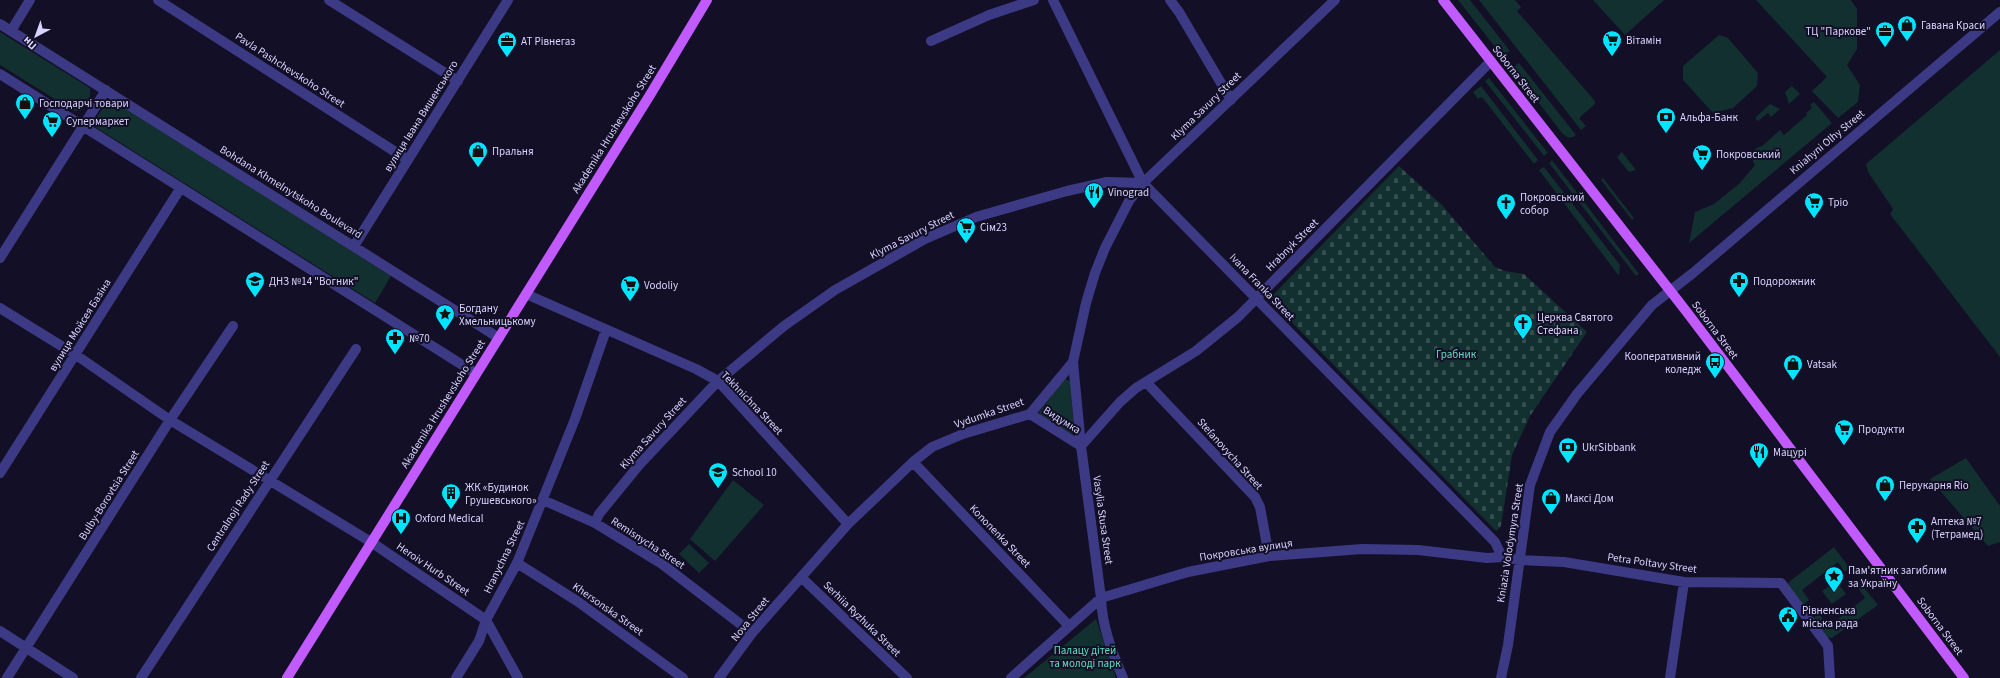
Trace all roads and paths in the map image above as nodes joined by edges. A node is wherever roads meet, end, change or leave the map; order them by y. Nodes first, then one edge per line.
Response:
1 (30, 0) edge
2 (158, 0) edge
3 (330, 0) edge
4 (508, 0) edge
5 (707, 0) edge
6 (1034, 0) edge
7 (1053, 0) edge
8 (1170, 0) edge
9 (1335, 0) edge
10 (1443, 0) edge
11 (2000, 12) edge
12 (0, 24) edge
13 (11, 31) junction
14 (931, 40) dead end
15 (1491, 61) junction
16 (0, 74) edge
17 (458, 81) junction
18 (106, 90) junction
19 (1231, 100) junction
20 (82, 125) junction
21 (408, 160) junction
22 (1143, 183) junction
23 (180, 189) junction
24 (354, 246) junction
25 (0, 258) edge
26 (1670, 291) junction
27 (526, 294) junction
28 (1256, 299) junction
29 (0, 308) edge
30 (233, 326) dead end
31 (606, 330) junction
32 (499, 338) junction
33 (356, 349) dead end
34 (76, 355) junction
35 (1073, 362) junction
36 (475, 373) junction
37 (718, 381) junction
38 (1146, 382) junction
39 (1030, 414) junction
40 (170, 420) junction
41 (1081, 446) junction
42 (913, 462) junction
43 (0, 473) edge
44 (269, 479) junction
45 (543, 500) junction
46 (595, 524) junction
47 (848, 524) junction
48 (371, 542) junction
49 (1269, 556) junction
50 (1502, 557) junction
51 (1519, 560) junction
52 (517, 563) junction
53 (801, 577) junction
54 (1684, 582) junction
55 (1101, 598) junction
56 (486, 620) junction
57 (1069, 626) junction
58 (0, 631) edge
59 (752, 634) junction
60 (25, 648) junction
61 (7, 678) edge
62 (73, 678) edge
63 (141, 678) edge
64 (287, 678) edge
65 (456, 678) edge
66 (518, 678) edge
67 (683, 678) edge
68 (719, 678) edge
69 (907, 678) edge
70 (1011, 678) edge
71 (1123, 678) edge
72 (1501, 678) edge
73 (1670, 678) edge
74 (1830, 678) edge
75 (1964, 678) edge

1 - 13 street
2 - 21 street, Pavla Pashchevskoho Street
3 - 17 street
4 - 17 street, вулиця Івана Вишенського
5 - 27 main road, Akademika Hrushevskoho Street
6 - 14 street
7 - 22 street, Ivana Franka Street
8 - 19 street
9 - 19 street, Klyma Savury Street
10 - 15 main road, Soborna Street
11 - 26 street, Kniahyni Olhy Street
12 - 13 street, Bohdana Khmelnytskoho Boulevard
13 - 18 street, Bohdana Khmelnytskoho Boulevard
15 - 26 main road, Soborna Street
15 - 28 street, Hrabnyk Street
16 - 20 street
17 - 21 street, вулиця Івана Вишенського
18 - 20 street
18 - 24 street, Bohdana Khmelnytskoho Boulevard
19 - 22 street, Klyma Savury Street
20 - 23 street
20 - 25 street
21 - 24 street, вулиця Івана Вишенського
22 - 28 street, Ivana Franka Street
22 - 35 street, Vydumka Street
22 - 37 street, Klyma Savury Street
23 - 34 street, вулиця Мойсея Базіна
23 - 36 street
24 - 32 street, Bohdana Khmelnytskoho Boulevard
26 - 51 street, Kniazia Volodymyra Street
26 - 75 main road, Soborna Street
27 - 31 street, Tekhnichna Street
27 - 32 main road, Akademika Hrushevskoho Street
28 - 38 street, Hrabnyk Street
28 - 50 street, Ivana Franka Street
29 - 34 street, Heroiv Hurb Street
30 - 40 street, Bulby-Borovtsia Street
31 - 37 street, Tekhnichna Street
31 - 45 street, Hranychna Street
32 - 36 main road, Akademika Hrushevskoho Street
33 - 44 street, Centralnoji Rady Street
34 - 40 street, Heroiv Hurb Street
34 - 43 street, вулиця Мойсея Базіна
35 - 39 street, Vydumka Street
35 - 41 street, Vasylia Stusa Street
36 - 48 main road, Akademika Hrushevskoho Street
37 - 46 street, Klyma Savury Street
37 - 47 street, Tekhnichna Street
38 - 41 street, Hrabnyk Street
38 - 49 street, Stefanovycha Street
39 - 41 street, Видумка
39 - 42 street, Vydumka Street
40 - 44 street, Heroiv Hurb Street
40 - 60 street, Bulby-Borovtsia Street
41 - 55 street, Vasylia Stusa Street
42 - 47 street, Vydumka Street
42 - 57 street, Kononenka Street
44 - 48 street, Heroiv Hurb Street
44 - 63 street, Centralnoji Rady Street
45 - 46 street, Remisnycha Street
45 - 52 street, Hranychna Street
46 - 59 street, Remisnycha Street
47 - 53 street, Vydumka Street
48 - 56 street, Heroiv Hurb Street
48 - 64 main road, Akademika Hrushevskoho Street
49 - 50 street, Покровська вулиця
49 - 55 street, Покровська вулиця
50 - 51 street, Покровська вулиця
51 - 54 street, Petra Poltavy Street
51 - 72 street, Kniazia Volodymyra Street
52 - 56 street, Hranychna Street
52 - 67 street, Khersonska Street
53 - 59 street, Nova Street
53 - 69 street, Serhiia Ryzhuka Street
54 - 73 street
54 - 74 street, Petra Poltavy Street
55 - 57 street, Покровська вулиця
55 - 71 street, Vasylia Stusa Street
56 - 65 street, Hranychna Street
56 - 66 street, Heroiv Hurb Street
57 - 70 street, Покровська вулиця
58 - 60 street
59 - 68 street, Nova Street
60 - 61 street, Bulby-Borovtsia Street
60 - 62 street

